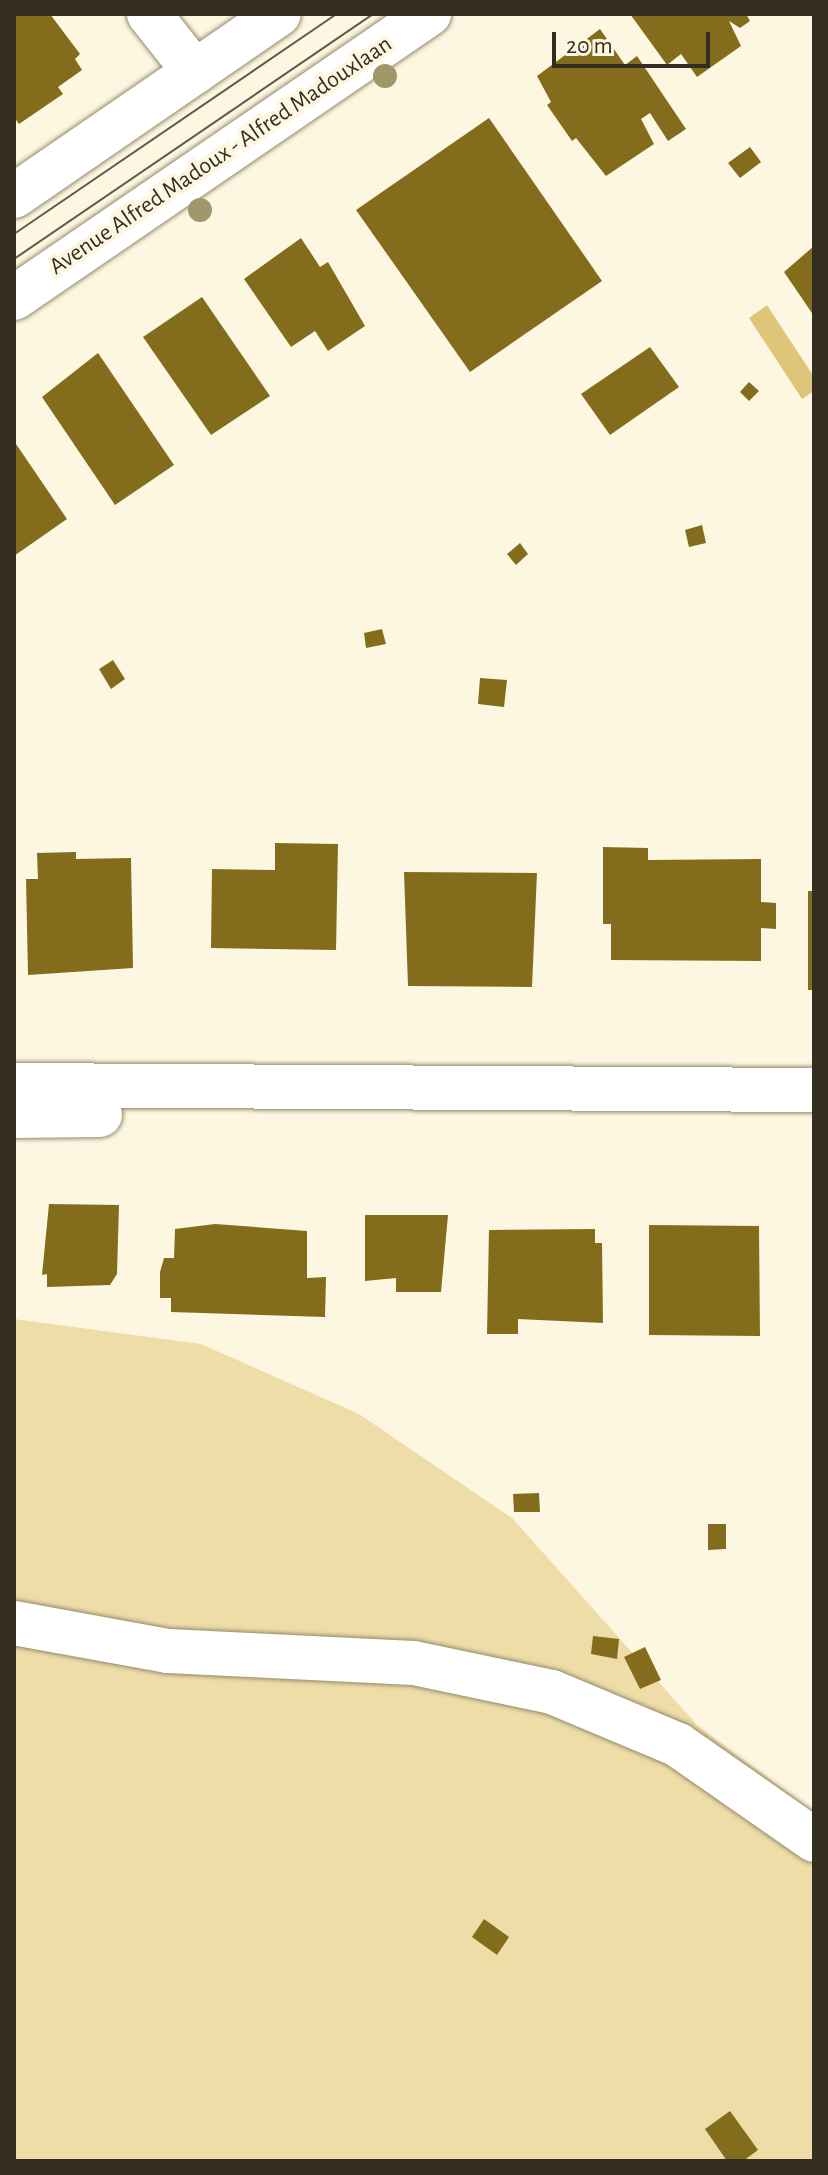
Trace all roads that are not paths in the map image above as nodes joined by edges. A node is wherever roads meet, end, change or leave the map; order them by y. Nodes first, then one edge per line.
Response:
1 (149, 14) edge
2 (279, 14) edge
3 (429, 14) edge
4 (195, 72) junction
5 (14, 196) edge
6 (14, 298) edge
7 (14, 1085) edge
8 (814, 1090) edge
9 (14, 1116) edge
10 (814, 1119) edge
11 (14, 1623) edge
12 (814, 1840) edge

1 - 4 street
2 - 4 street
3 - 6 street, Avenue Alfred Madoux - Alfred Madouxlaan
4 - 5 street
7 - 8 street
9 - 10 street
11 - 12 street

